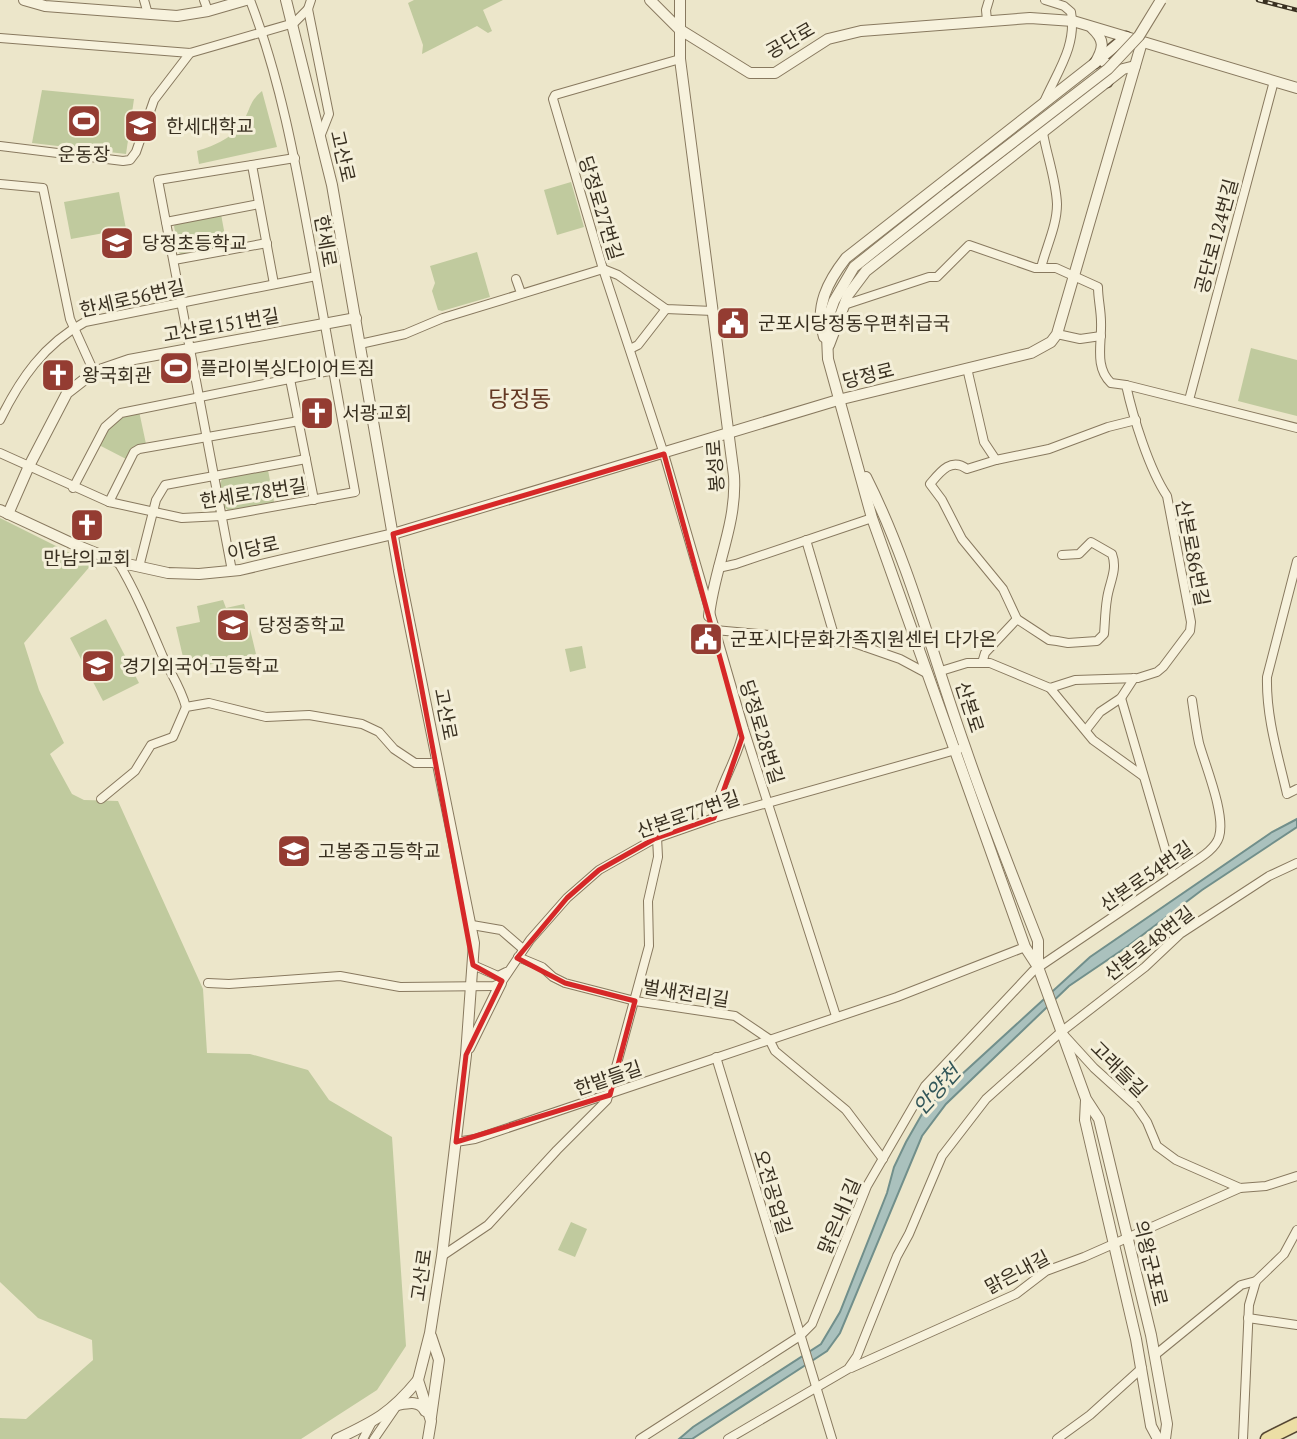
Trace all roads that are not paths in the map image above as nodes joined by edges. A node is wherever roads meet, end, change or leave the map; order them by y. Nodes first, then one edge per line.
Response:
1 (24, 0) edge
2 (144, 0) edge
3 (204, 0) edge
4 (248, 0) edge
5 (286, 0) edge
6 (650, 0) edge
7 (989, 0) edge
8 (1045, 0) edge
9 (1161, 0) edge
10 (680, 4) edge
11 (81, 5) edge
12 (310, 5) edge
13 (208, 11) junction
14 (148, 14) junction
15 (988, 20) junction
16 (1073, 21) junction
17 (294, 23) junction
18 (1090, 26) junction
19 (680, 29) junction
20 (263, 33) junction
21 (1126, 37) junction
22 (0, 38) edge
23 (1142, 42) junction
24 (190, 53) junction
25 (680, 59) junction
26 (1095, 63) junction
27 (1135, 66) junction
28 (1274, 81) junction
29 (1107, 82) junction
30 (1297, 88) edge
31 (1043, 105) junction
32 (1043, 133) junction
33 (320, 137) junction
34 (0, 146) edge
35 (295, 158) junction
36 (252, 165) junction
37 (0, 184) edge
38 (259, 204) junction
39 (166, 222) junction
40 (267, 243) junction
41 (174, 260) junction
42 (1041, 268) junction
43 (603, 269) junction
44 (316, 276) junction
45 (1074, 277) junction
46 (516, 279) dead end
47 (274, 284) junction
48 (521, 293) junction
49 (182, 302) junction
50 (844, 305) junction
51 (666, 309) junction
52 (713, 311) junction
53 (356, 318) junction
54 (326, 324) junction
55 (73, 328) junction
56 (1057, 334) junction
57 (1101, 335) junction
58 (360, 344) junction
59 (828, 347) junction
60 (191, 348) junction
61 (630, 349) junction
62 (967, 368) junction
63 (334, 370) junction
64 (94, 372) junction
65 (290, 379) junction
66 (1126, 385) junction
67 (200, 396) junction
68 (838, 400) junction
69 (1189, 400) junction
70 (0, 419) edge
71 (1136, 420) junction
72 (299, 421) junction
73 (1297, 428) edge
74 (730, 433) junction
75 (208, 437) junction
76 (0, 453) edge
77 (664, 454) junction
78 (306, 459) junction
79 (857, 460) junction
80 (996, 460) junction
81 (29, 466) junction
82 (215, 476) junction
83 (73, 488) junction
84 (355, 492) joint
85 (314, 500) junction
86 (109, 502) junction
87 (4, 512) edge
88 (152, 513) junction
89 (222, 516) junction
90 (872, 518) junction
91 (393, 534) junction
92 (806, 540) junction
93 (1062, 555) dead end
94 (1297, 561) edge
95 (118, 562) junction
96 (139, 567) junction
97 (718, 568) junction
98 (232, 571) junction
99 (1293, 590) edge
100 (709, 616) junction
101 (1017, 619) junction
102 (715, 630) junction
103 (836, 642) junction
104 (982, 663) junction
105 (941, 671) junction
106 (928, 674) junction
107 (1134, 678) junction
108 (1050, 688) junction
109 (1121, 698) junction
110 (1192, 700) dead end
111 (186, 707) junction
112 (744, 729) junction
113 (1086, 730) junction
114 (965, 747) junction
115 (953, 751) junction
116 (437, 763) junction
117 (1143, 776) junction
118 (1297, 789) edge
119 (101, 799) dead end
120 (768, 804) junction
121 (714, 818) junction
122 (657, 838) junction
123 (1297, 863) edge
124 (1173, 876) junction
125 (472, 925) junction
126 (1025, 947) junction
127 (521, 953) junction
128 (473, 965) junction
129 (509, 970) junction
130 (1040, 970) junction
131 (208, 983) dead end
132 (501, 984) junction
133 (472, 988) junction
134 (635, 1001) junction
135 (836, 1016) junction
136 (1060, 1028) junction
137 (769, 1039) junction
138 (466, 1055) junction
139 (716, 1057) junction
140 (610, 1095) junction
141 (1086, 1099) junction
142 (456, 1142) junction
143 (883, 1159) junction
144 (1297, 1176) edge
145 (1240, 1188) junction
146 (1297, 1230) edge
147 (1127, 1237) junction
148 (1113, 1244) junction
149 (442, 1256) junction
150 (1256, 1281) junction
151 (1248, 1318) junction
152 (1297, 1325) edge
153 (430, 1334) junction
154 (800, 1336) junction
155 (1155, 1355) junction
156 (1142, 1368) junction
157 (848, 1369) junction
158 (418, 1380) junction
159 (815, 1385) junction
160 (398, 1405) junction
161 (430, 1421) junction
162 (372, 1422) junction
163 (1167, 1424) junction
164 (1297, 1424) edge
165 (1151, 1426) junction
166 (337, 1439) edge
167 (363, 1439) edge
168 (374, 1439) edge
169 (428, 1439) edge
170 (640, 1439) edge
171 (728, 1439) edge
172 (832, 1439) edge
173 (1057, 1439) edge
174 (1152, 1439) edge
175 (1158, 1439) edge
176 (1166, 1439) edge
177 (1173, 1439) edge
178 (1243, 1439) edge
179 (1267, 1439) edge

1 - 11 street
2 - 14 street
3 - 13 street
4 - 13 street
4 - 20 street, 한세로
5 - 17 street, 고산로
6 - 19 street, 공단로
7 - 15 street
8 - 16 street
9 - 59 street, 산본로, bridge
10 - 19 street, 봉성로
11 - 14 street
12 - 17 street
12 - 33 street
13 - 14 street
15 - 16 street, 공단로
15 - 19 street, 공단로
16 - 18 street, 공단로
16 - 31 street
17 - 20 street
17 - 33 street, 고산로
18 - 21 street, 공단로
18 - 26 street
19 - 25 street, 봉성로
20 - 24 street
20 - 35 street, 한세로
21 - 23 street, 공단로
21 - 26 main road
22 - 24 street
23 - 27 street
23 - 28 street, 공단로
24 - 34 street
25 - 43 street, 당정로27번길
25 - 52 street, 봉성로
26 - 29 main road
26 - 31 street
27 - 29 street
27 - 45 street
28 - 30 street, 공단로
28 - 69 street, 공단로124번길
29 - 32 street
31 - 59 street
32 - 42 street
32 - 50 street
33 - 53 street, 고산로
35 - 36 street
35 - 44 street, 한세로
36 - 38 street
36 - 39 street
37 - 55 street
38 - 39 street
38 - 40 street
39 - 41 street
40 - 41 street
40 - 47 street
41 - 49 street
42 - 45 street
42 - 50 street
43 - 48 street
43 - 51 street
43 - 61 street, 당정로27번길
44 - 47 street, 한세로56번길
44 - 54 street, 한세로
45 - 56 street
45 - 57 street
46 - 48 street
47 - 49 street, 한세로56번길
48 - 58 street
49 - 55 street, 한세로56번길
49 - 60 street
50 - 59 street
51 - 52 street
51 - 61 street
52 - 74 street, 봉성로
53 - 54 street, 고산로151번길
53 - 58 street, 고산로
54 - 60 street, 고산로151번길
54 - 63 street, 한세로
55 - 64 street
55 - 70 street, 한세로56번길
56 - 57 street
56 - 62 street, 당정로
57 - 66 street
58 - 91 street, 고산로
59 - 68 street, 산본로
60 - 64 street, 고산로151번길
60 - 67 street
61 - 77 street, 당정로27번길
62 - 68 street, 당정로
62 - 80 street
63 - 65 street
63 - 84 street, 한세로
64 - 81 street, 고산로151번길
65 - 67 street
65 - 72 street
66 - 69 street
66 - 71 street, 산본로86번길
67 - 75 street
67 - 83 street
68 - 74 street, 당정로
68 - 79 street, 산본로
69 - 73 street
71 - 80 street
71 - 107 street, 산본로86번길
72 - 75 street
72 - 78 street
74 - 77 street, 당정로
74 - 97 street, 봉성로
75 - 82 street
75 - 86 street
76 - 81 street, 한세로78번길
77 - 91 street, 당정로
77 - 100 street, 당정로28번길
78 - 82 street
78 - 85 street
79 - 90 street, 산본로
79 - 105 street, 산본로
80 - 101 street
81 - 83 street, 한세로78번길
81 - 87 street, 고산로151번길
82 - 88 street
82 - 89 street
83 - 86 street, 한세로78번길
84 - 85 street, 한세로78번길
85 - 89 street, 한세로78번길
86 - 88 street, 한세로78번길
87 - 95 street, 이당로
88 - 89 street, 한세로78번길
88 - 96 street
89 - 98 street
90 - 92 street
90 - 106 street, 산본로
91 - 98 street, 이당로
91 - 116 street, 고산로
92 - 97 street
92 - 103 street
93 - 101 street
94 - 99 street
95 - 96 street, 이당로
95 - 111 street
96 - 98 street, 이당로
97 - 100 street, 봉성로
99 - 118 street
100 - 102 street, 당정로28번길
101 - 104 street
102 - 103 street
102 - 112 street, 당정로28번길
103 - 106 street
104 - 105 street
104 - 108 street
105 - 114 street, 산본로
106 - 115 street, 산본로
107 - 108 street, 산본로86번길
107 - 109 street
108 - 113 street
109 - 113 street
109 - 117 street
110 - 124 street, 산본로54번길
111 - 116 street
111 - 119 street
112 - 120 street, 당정로28번길
112 - 121 street
113 - 117 street
114 - 115 street, 산본로77번길
114 - 130 street, 산본로
115 - 120 street, 산본로77번길
115 - 126 street, 산본로
116 - 125 street, 고산로
117 - 124 street
120 - 121 street, 산본로77번길
120 - 135 street, 당정로28번길
121 - 122 street, 산본로77번길
122 - 127 street, 산본로77번길
122 - 134 street
123 - 136 street, 산본로48번길
124 - 130 street, 산본로54번길
125 - 127 street, 벌새전리길
125 - 128 street, 고산로
126 - 130 street, 산본로
126 - 135 street, 한밭들길
127 - 129 street, 산본로77번길
127 - 134 street, 벌새전리길
128 - 129 street
128 - 133 street, 고산로
129 - 132 street, 산본로77번길
130 - 136 street, 의왕군포로
130 - 143 street, 맑은내1길
131 - 133 street
132 - 133 street
132 - 138 street
133 - 138 street, 고산로
134 - 137 street, 벌새전리길
134 - 140 street
135 - 137 street, 한밭들길
136 - 141 street, 의왕군포로
136 - 145 street, 고래들길
136 - 157 street
137 - 139 street, 한밭들길
137 - 143 street, 벌새전리길
138 - 142 street, 고산로
139 - 140 street, 한밭들길
139 - 154 street, 오전공업길
140 - 142 street, 한밭들길
140 - 149 street
141 - 147 street, 의왕군포로
141 - 148 street, 의왕군포로
142 - 149 street, 고산로
143 - 154 street, 맑은내1길
144 - 145 street
145 - 147 street, 맑은내길
146 - 150 street
147 - 148 street, 맑은내길
147 - 155 street, 의왕군포로
148 - 156 street, 의왕군포로
148 - 157 street, 맑은내길
149 - 153 street, 고산로
150 - 151 street
150 - 155 street
151 - 152 street
151 - 178 street
153 - 158 street, 고산로
153 - 161 street
154 - 159 street, 오전공업길
154 - 170 street, 맑은내1길
155 - 163 street, 의왕군포로
156 - 165 street, 의왕군포로
156 - 173 street
157 - 159 street, 맑은내길
158 - 160 street
158 - 161 street
159 - 171 street, 맑은내길
159 - 172 street
160 - 161 street
160 - 162 street
160 - 168 street
161 - 169 street
162 - 166 street
162 - 167 street
163 - 176 street, 의왕군포로
163 - 177 street
164 - 179 main road
165 - 174 street
165 - 175 street, 의왕군포로

